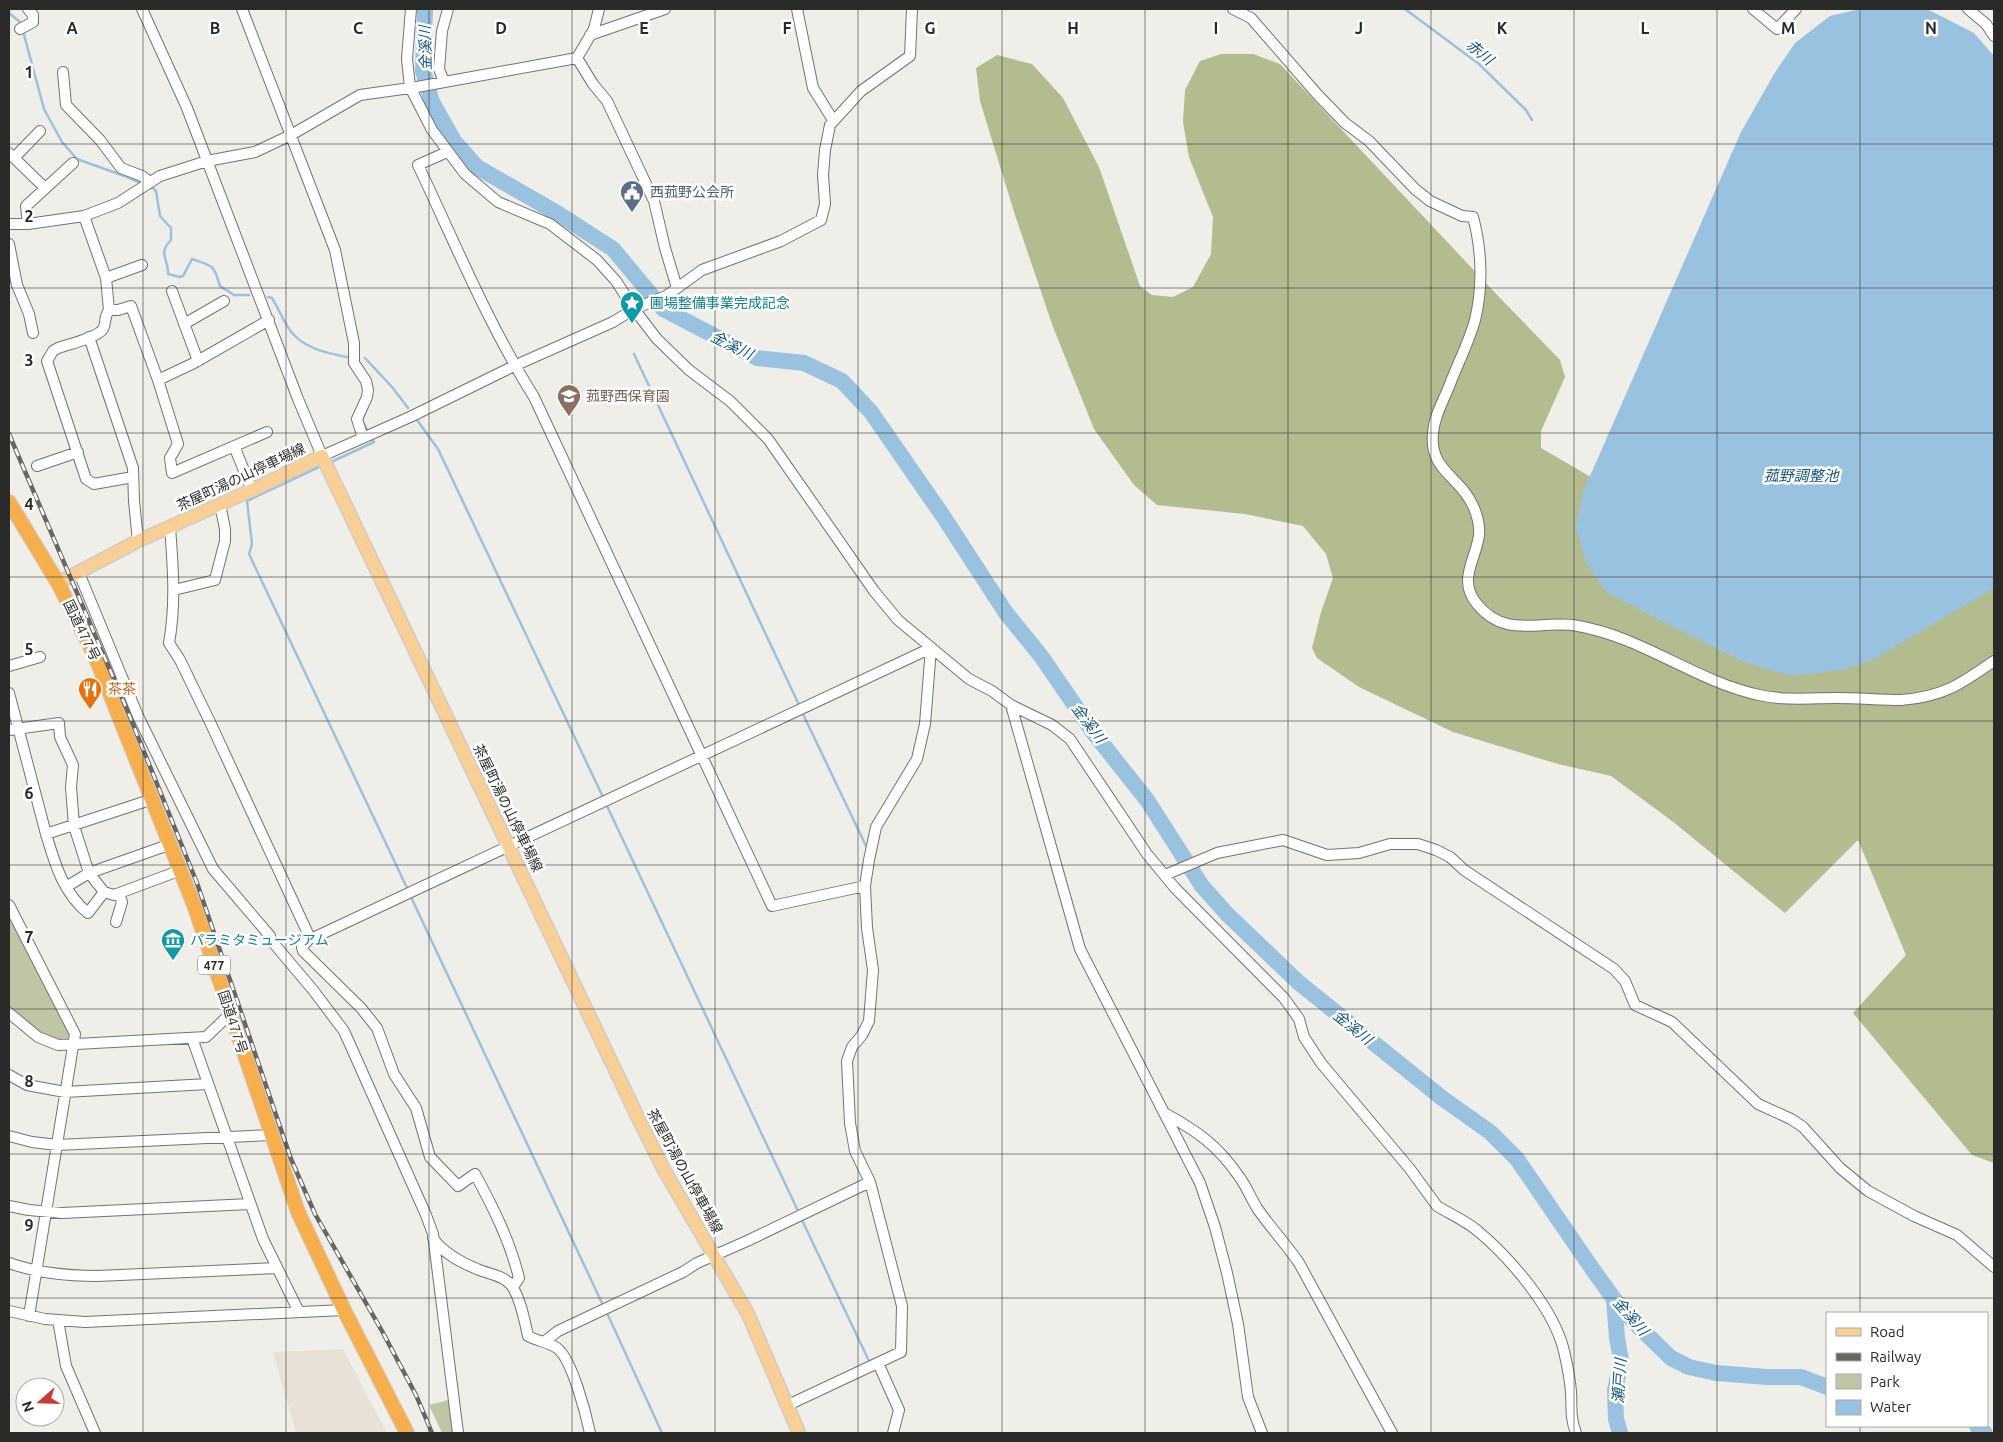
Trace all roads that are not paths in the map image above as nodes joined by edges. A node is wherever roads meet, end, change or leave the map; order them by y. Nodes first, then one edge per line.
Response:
1 (28, 9) edge
2 (142, 9) edge
3 (242, 9) edge
4 (411, 9) edge
5 (448, 9) edge
6 (599, 9) edge
7 (665, 9) edge
8 (797, 9) edge
9 (912, 9) edge
10 (1233, 9) edge
11 (1753, 9) edge
12 (1796, 9) edge
13 (1968, 9) edge
14 (23, 28) dead end
15 (590, 35) junction
16 (1994, 36) edge
17 (576, 58) junction
18 (63, 72) dead end
19 (442, 82) junction
20 (413, 87) junction
21 (833, 120) junction
22 (40, 131) dead end
23 (291, 135) junction
24 (447, 152) junction
25 (12, 155) edge
26 (207, 161) junction
27 (73, 163) dead end
28 (146, 185) junction
29 (45, 188) junction
30 (84, 216) junction
31 (9, 224) edge
32 (28, 224) junction
33 (9, 244) edge
34 (142, 264) dead end
35 (106, 278) junction
36 (676, 290) junction
37 (172, 291) dead end
38 (224, 301) dead end
39 (638, 308) junction
40 (110, 310) junction
41 (269, 320) junction
42 (184, 324) junction
43 (33, 333) dead end
44 (89, 338) junction
45 (198, 361) junction
46 (514, 366) junction
47 (158, 380) junction
48 (267, 432) dead end
49 (364, 438) junction
50 (234, 446) junction
51 (78, 452) junction
52 (324, 462) junction
53 (37, 466) dead end
54 (133, 477) junction
55 (252, 490) junction
56 (9, 502) edge
57 (220, 504) junction
58 (170, 527) junction
59 (138, 541) junction
60 (79, 573) junction
61 (58, 583) junction
62 (174, 590) junction
63 (931, 648) junction
64 (40, 657) dead end
65 (1994, 661) edge
66 (9, 666) edge
67 (9, 692) edge
68 (1011, 705) junction
69 (20, 728) junction
70 (9, 730) edge
71 (701, 756) junction
72 (153, 799) junction
73 (74, 826) junction
74 (46, 834) junction
75 (171, 844) junction
76 (509, 846) junction
77 (181, 870) junction
78 (90, 873) junction
79 (1168, 874) junction
80 (865, 886) junction
81 (66, 887) junction
82 (104, 892) junction
83 (119, 894) junction
84 (9, 905) edge
85 (116, 922) dead end
86 (310, 938) junction
87 (9, 1014) edge
88 (230, 1014) junction
89 (192, 1038) junction
90 (72, 1044) junction
91 (9, 1075) edge
92 (208, 1084) junction
93 (65, 1092) junction
94 (1166, 1114) junction
95 (271, 1135) junction
96 (9, 1136) edge
97 (227, 1137) junction
98 (57, 1145) junction
99 (870, 1182) junction
100 (250, 1204) junction
101 (9, 1206) edge
102 (46, 1212) junction
103 (433, 1238) junction
104 (715, 1255) junction
105 (9, 1263) edge
106 (1994, 1267) edge
107 (276, 1268) junction
108 (37, 1271) junction
109 (513, 1287) junction
110 (344, 1310) junction
111 (9, 1311) edge
112 (299, 1312) junction
113 (29, 1316) junction
114 (58, 1320) junction
115 (544, 1342) junction
116 (878, 1363) junction
117 (788, 1405) junction
118 (95, 1433) edge
119 (407, 1433) edge
120 (458, 1433) edge
121 (590, 1433) edge
122 (799, 1433) edge
123 (893, 1433) edge
124 (1262, 1433) edge
125 (1392, 1433) edge
126 (1576, 1433) edge

1 - 14 street
2 - 26 street
3 - 23 street
4 - 20 street
5 - 19 street
6 - 15 street
7 - 15 street
8 - 21 street
9 - 21 street
10 - 65 street
11 - 12 street
13 - 16 street
15 - 17 street
17 - 19 street
17 - 36 street
18 - 28 street
19 - 20 street
20 - 23 street
20 - 24 street
21 - 36 street
22 - 25 street
23 - 26 street
23 - 49 street
24 - 39 street
24 - 46 street
25 - 29 street
26 - 28 street
26 - 41 street
27 - 29 street
28 - 30 street
29 - 32 street
30 - 32 street
30 - 35 street
31 - 32 street
33 - 43 street
34 - 35 street
35 - 40 street
36 - 39 street
37 - 42 street
38 - 42 street
39 - 46 street
39 - 63 street
40 - 44 street
40 - 47 street
41 - 45 street
41 - 52 street
42 - 45 street
44 - 51 street
44 - 54 street
45 - 47 street
46 - 49 street
46 - 71 street
47 - 50 street
48 - 50 street
49 - 52 street
50 - 55 street
51 - 53 street
51 - 54 street
52 - 55 main road, 茶屋町湯の山停車場線
52 - 76 main road, 茶屋町湯の山停車場線
54 - 59 street
55 - 57 main road, 茶屋町湯の山停車場線
56 - 61 highway, 国道477号 / 477
57 - 58 main road, 茶屋町湯の山停車場線
57 - 62 street
58 - 59 main road, 茶屋町湯の山停車場線
58 - 62 street
59 - 60 main road, 茶屋町湯の山停車場線
60 - 61 main road, 茶屋町湯の山停車場線
60 - 103 street
61 - 72 highway, 国道477号 / 477
62 - 86 street
63 - 68 street
63 - 71 street
63 - 80 street
64 - 66 street
67 - 69 street
68 - 79 street
68 - 94 street
69 - 70 street
69 - 73 street
69 - 74 street
71 - 76 street
71 - 80 street
72 - 73 street
72 - 75 highway, 国道477号 / 477
73 - 74 street
73 - 78 street
74 - 81 street
75 - 77 highway, 国道477号 / 477
75 - 78 street
76 - 86 street
76 - 104 main road, 茶屋町湯の山停車場線
77 - 83 street
77 - 88 highway, 国道477号 / 477
78 - 81 street
78 - 82 street
79 - 106 street
79 - 126 street
80 - 99 street
81 - 82 street
82 - 83 street
83 - 85 street
84 - 90 street
86 - 109 street
87 - 90 street
88 - 89 street
88 - 95 highway, 国道477号 / 477
89 - 90 street
89 - 92 street
90 - 93 street
91 - 93 street
92 - 93 street
92 - 97 street
93 - 98 street
94 - 124 street
94 - 125 street
95 - 97 street
95 - 110 highway, 国道477号 / 477
96 - 98 street
97 - 98 street
97 - 100 street
98 - 102 street
99 - 104 street
99 - 116 street
100 - 102 street
100 - 107 street
101 - 102 street
102 - 108 street
103 - 109 street
103 - 120 street
104 - 115 street
104 - 117 main road, 茶屋町湯の山停車場線
105 - 108 street
107 - 108 street
107 - 112 street
108 - 113 street
109 - 115 street
110 - 112 street
110 - 119 highway, 国道477号 / 477
111 - 113 street
112 - 114 street
113 - 114 street
114 - 118 street
115 - 121 street
116 - 117 street
116 - 123 street
117 - 122 main road, 茶屋町湯の山停車場線

